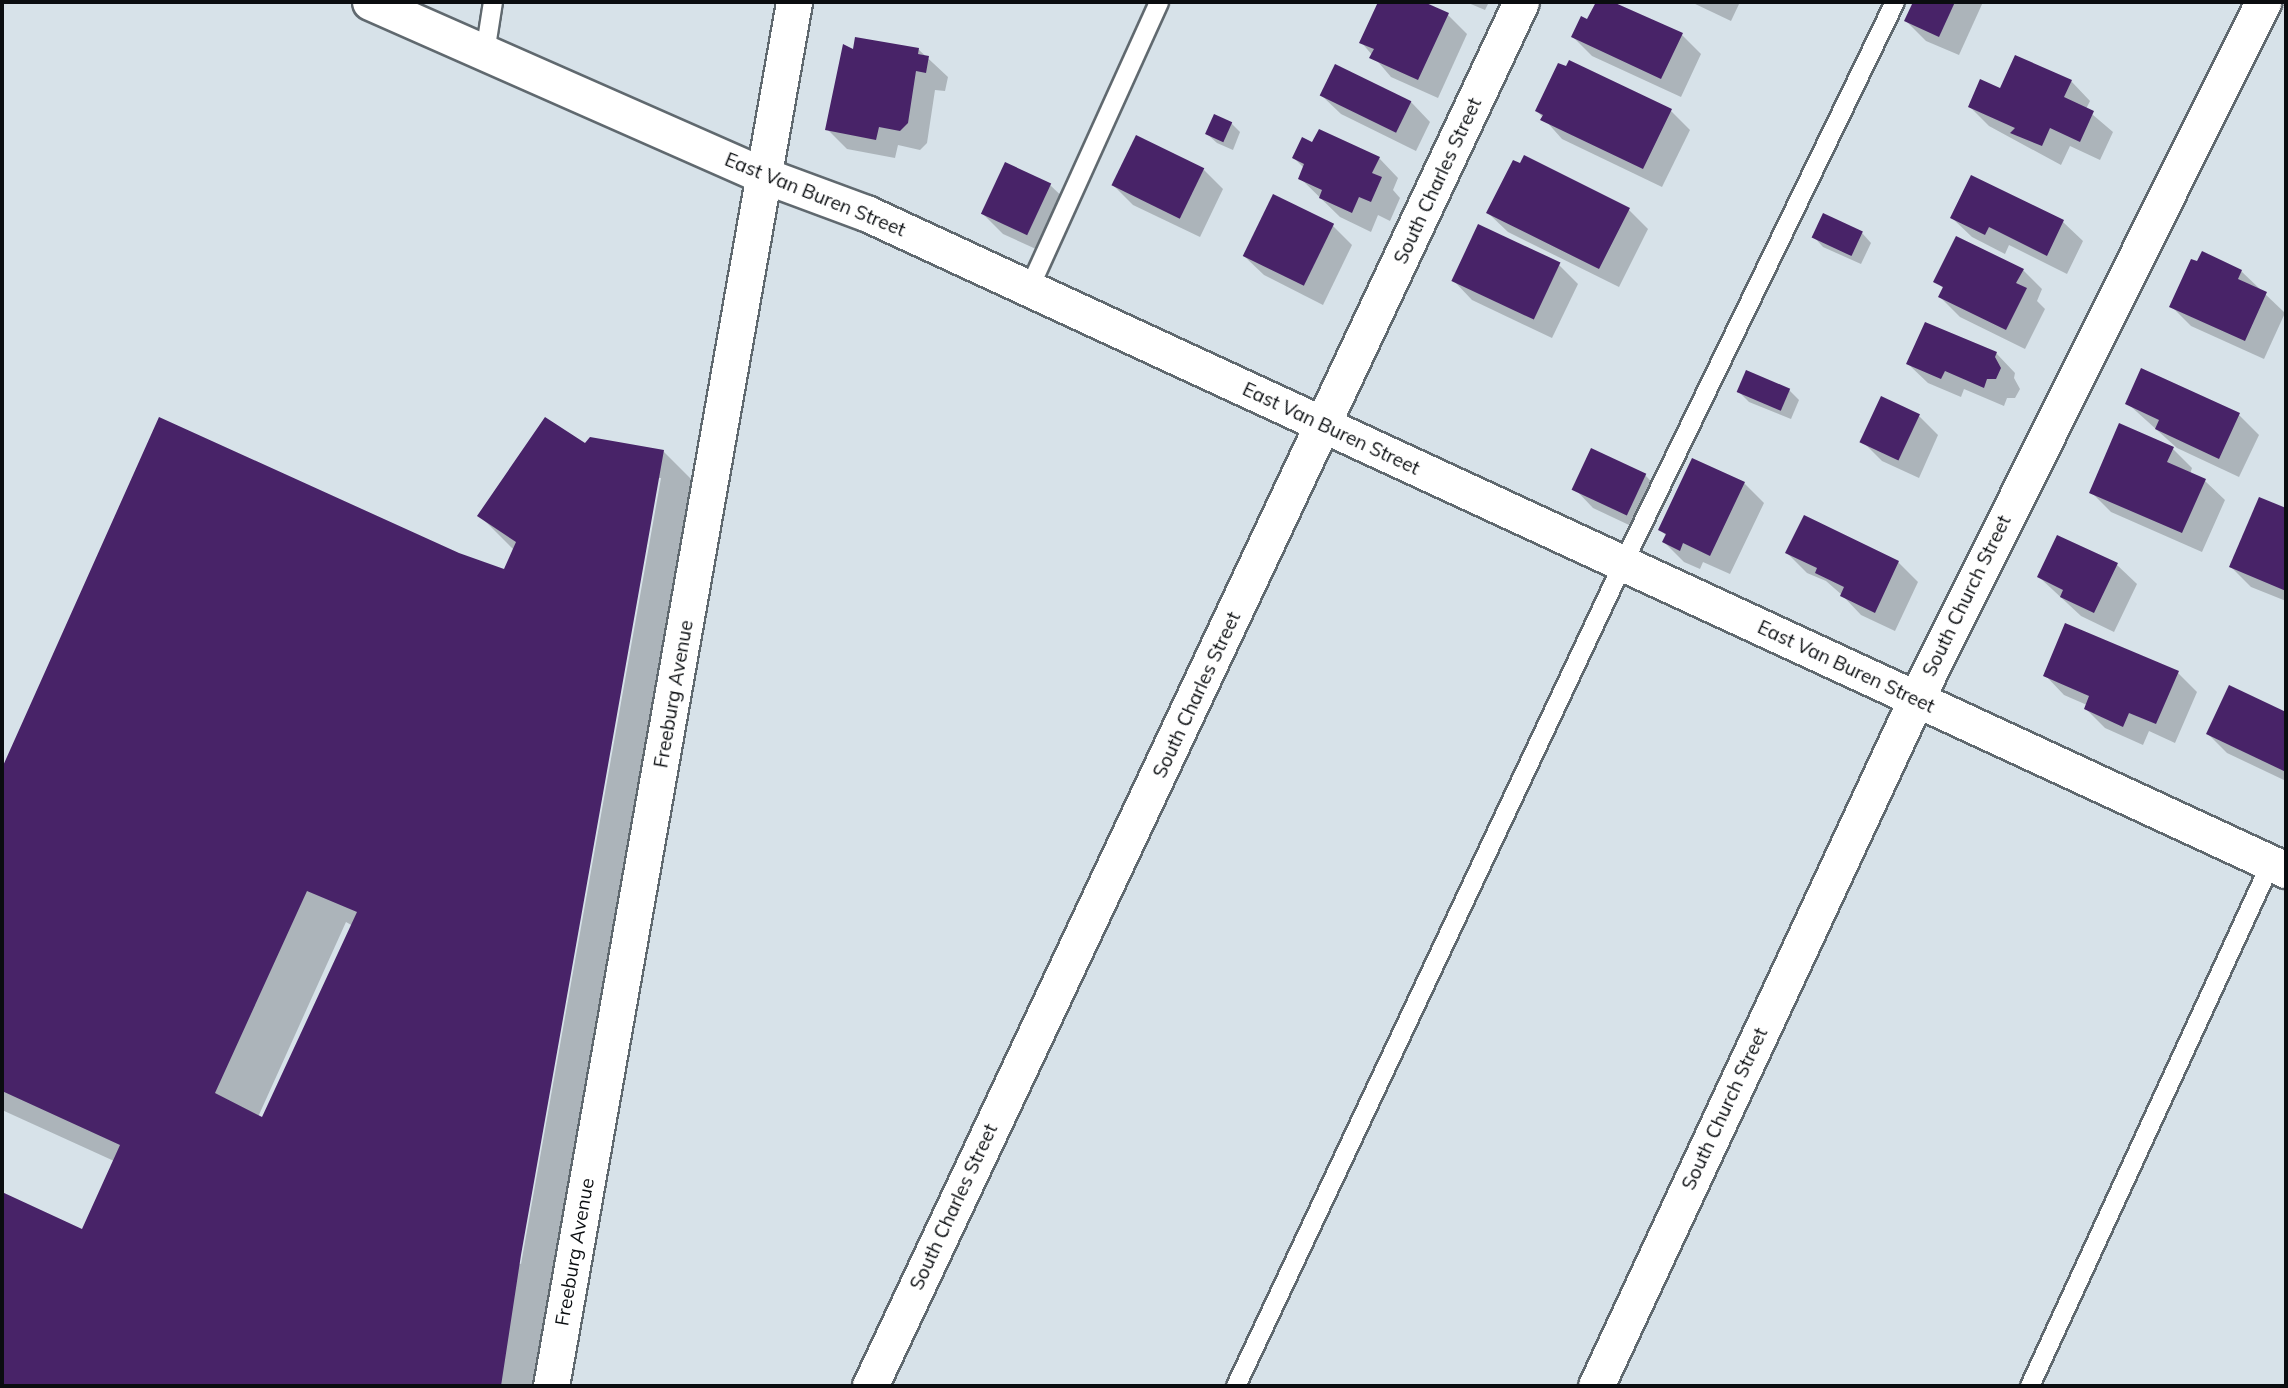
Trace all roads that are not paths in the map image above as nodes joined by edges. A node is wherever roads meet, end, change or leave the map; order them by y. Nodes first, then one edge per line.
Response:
1 (370, 2) edge
2 (493, 2) edge
3 (794, 2) edge
4 (1159, 2) edge
5 (1521, 2) edge
6 (1895, 2) edge
7 (2263, 2) edge
8 (485, 52) junction
9 (763, 175) junction
10 (1029, 289) junction
11 (1324, 426) junction
12 (1623, 564) junction
13 (1916, 699) junction
14 (2279, 867) edge
15 (551, 1386) edge
16 (870, 1386) edge
17 (1236, 1386) edge
18 (1596, 1386) edge
19 (2030, 1386) edge

1 - 8 street, East Van Buren Street
2 - 8 lane
3 - 9 street, Freeburg Avenue
4 - 10 lane
5 - 11 street, South Charles Street
6 - 12 lane
7 - 13 street, South Church Street
8 - 9 street, East Van Buren Street
9 - 10 street, East Van Buren Street
9 - 15 street, Freeburg Avenue
10 - 11 street, East Van Buren Street
11 - 12 street, East Van Buren Street
11 - 16 street, South Charles Street
12 - 13 street, East Van Buren Street
12 - 17 lane
13 - 14 street, East Van Buren Street
13 - 18 street, South Church Street
14 - 19 lane

